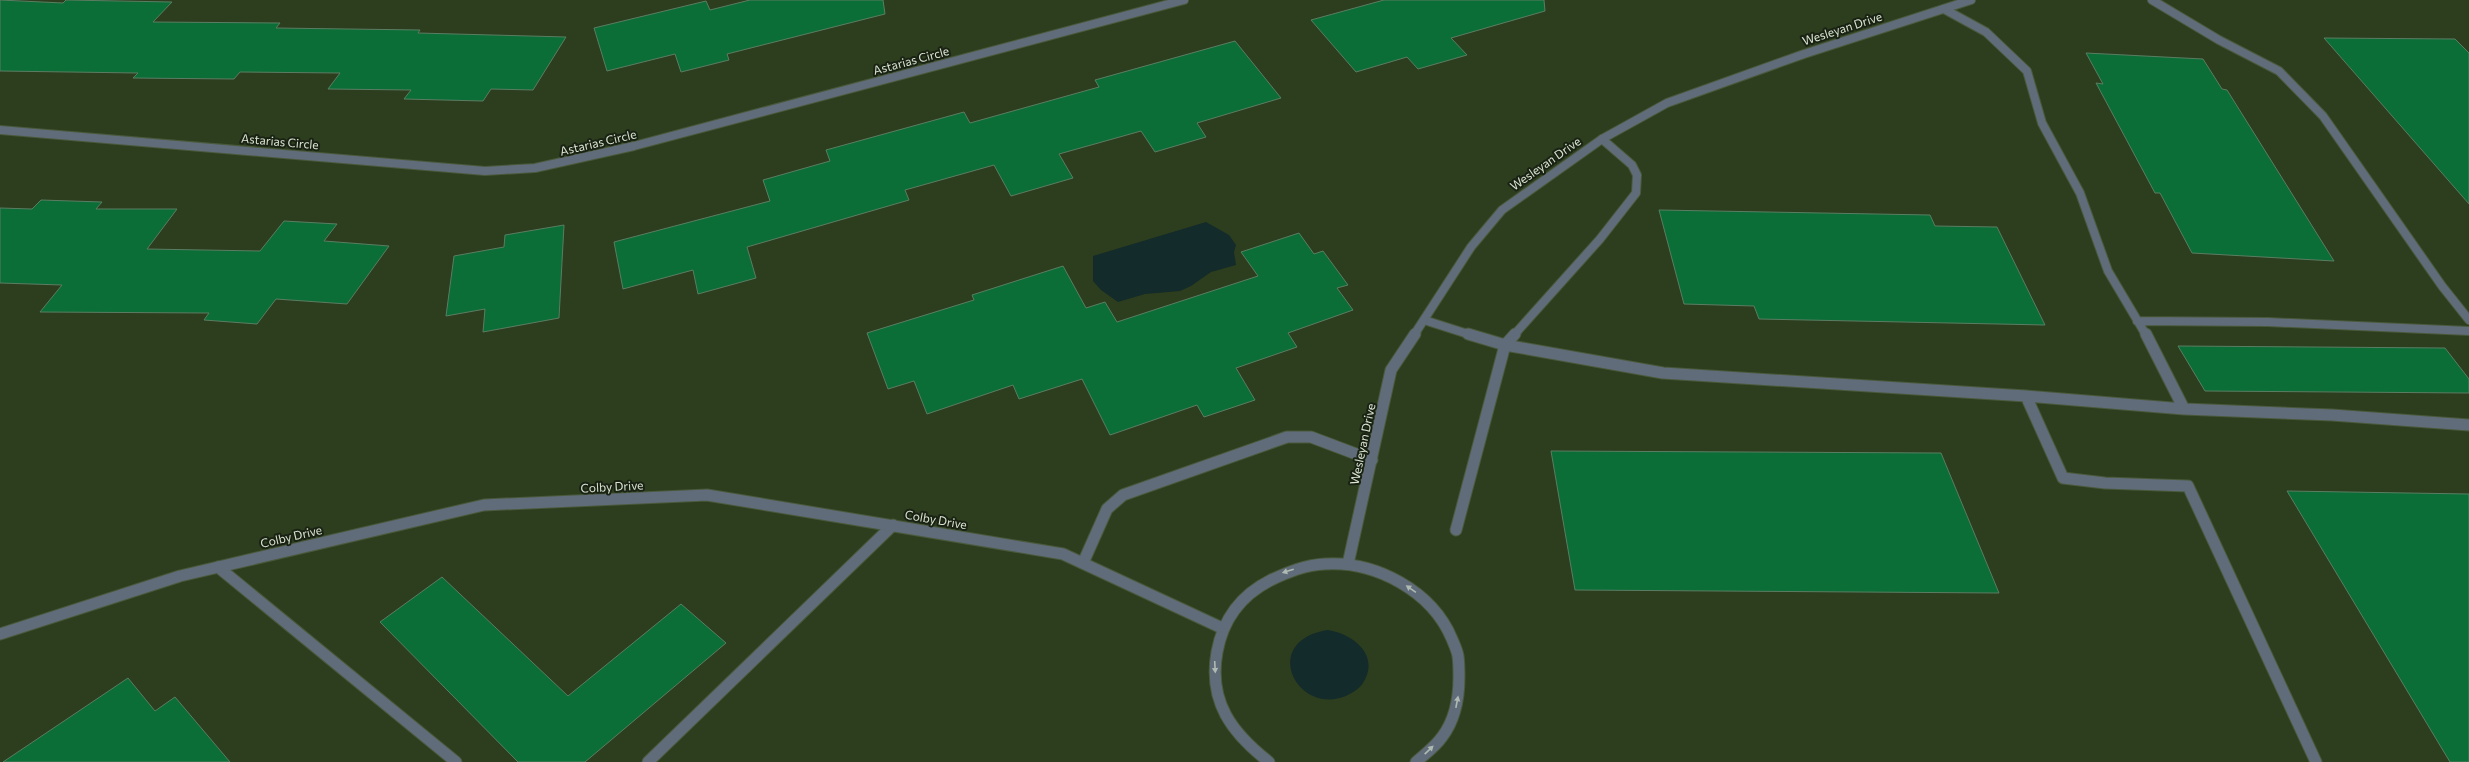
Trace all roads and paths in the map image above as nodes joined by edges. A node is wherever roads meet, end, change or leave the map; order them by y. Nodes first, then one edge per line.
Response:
1 (1184, 0) edge
2 (1971, 0) edge
3 (2152, 0) edge
4 (1944, 9) junction
5 (0, 130) edge
6 (1602, 140) junction
7 (1424, 320) junction
8 (2469, 320) edge
9 (2137, 321) junction
10 (2469, 331) edge
11 (1505, 345) junction
12 (2026, 396) junction
13 (2184, 409) junction
14 (2469, 425) edge
15 (1372, 460) junction
16 (893, 525) junction
17 (1456, 530) dead end
18 (1083, 563) junction
19 (1348, 564) junction
20 (218, 567) junction
21 (1222, 628) junction
22 (0, 634) edge
23 (456, 762) edge
24 (648, 762) edge
25 (1269, 762) edge
26 (1416, 762) edge
27 (2316, 762) edge

1 - 5 street, Astarias Circle
2 - 4 street, Wesleyan Drive
3 - 8 street
4 - 6 street, Wesleyan Drive
4 - 9 street
6 - 7 street, Wesleyan Drive
6 - 11 street
7 - 11 street
7 - 15 street, Wesleyan Drive
9 - 10 street
9 - 13 street
11 - 12 street
11 - 17 street
12 - 13 street
12 - 27 street
13 - 14 street
15 - 18 street
15 - 19 street, Wesleyan Drive
16 - 18 street, Colby Drive
16 - 20 street, Colby Drive
16 - 24 street
18 - 21 street, Colby Drive
19 -> 21 street
26 -> 19 street
20 - 22 street, Colby Drive
20 - 23 street
21 -> 25 street

